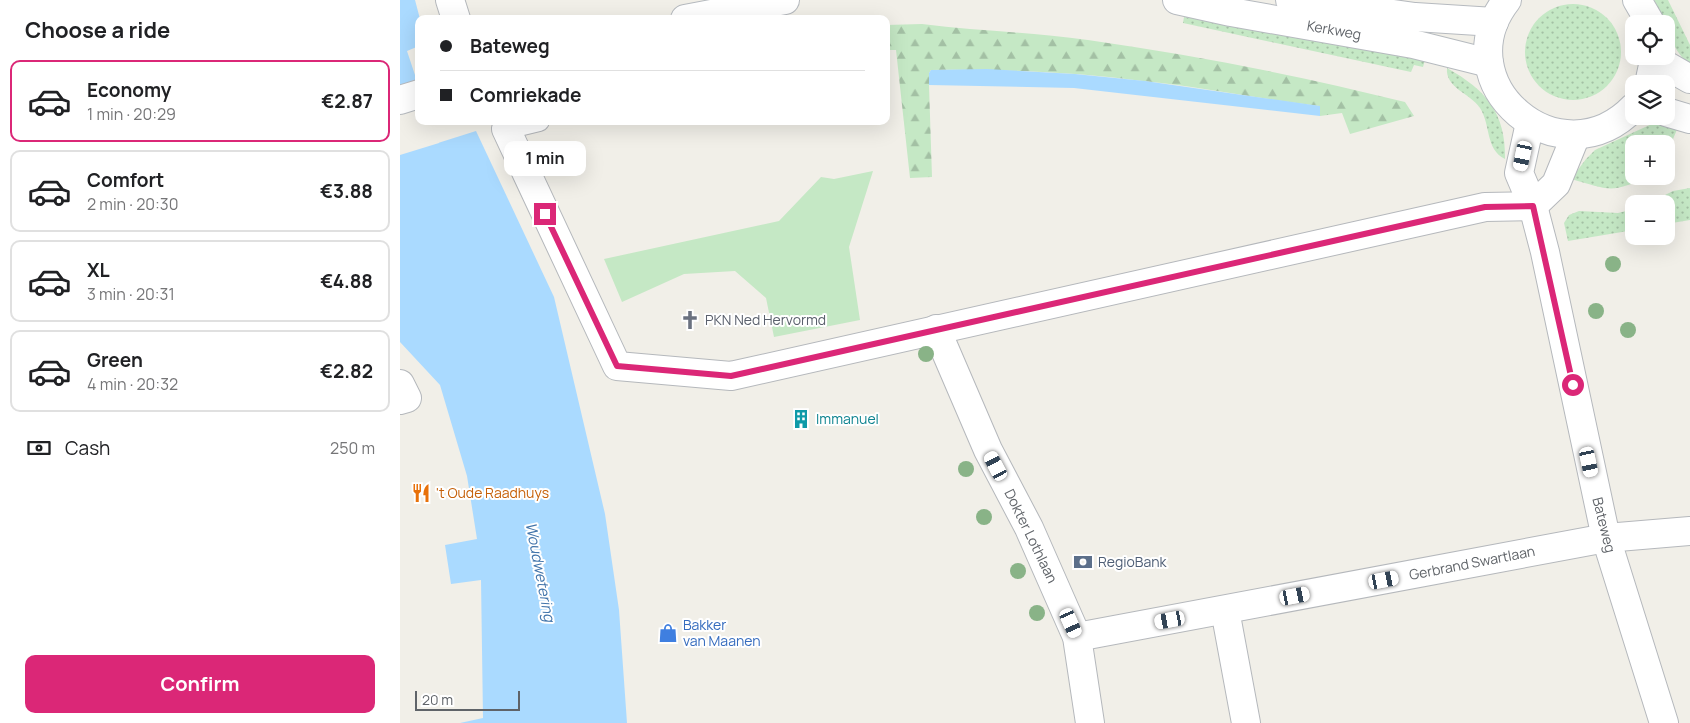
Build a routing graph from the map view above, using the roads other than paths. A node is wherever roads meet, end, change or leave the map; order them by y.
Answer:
1 (450, 0) edge
2 (784, 0) edge
3 (1177, 0) edge
4 (1290, 0) edge
5 (1637, 0) edge
6 (1500, 11) edge
7 (455, 15) edge
8 (706, 15) edge
9 (1646, 15) edge
10 (1489, 63) junction
11 (1653, 66) edge
12 (1690, 79) edge
13 (415, 95) edge
14 (400, 100) edge
15 (1625, 114) edge
16 (1675, 115) edge
17 (1690, 119) edge
18 (1530, 123) junction
19 (522, 125) edge
20 (506, 129) joint
21 (1576, 135) junction
22 (1533, 206) junction
23 (936, 329) junction
24 (1690, 531) edge
25 (1606, 538) junction
26 (1225, 610) junction
27 (1077, 637) junction
28 (1090, 723) edge
29 (1246, 723) edge
30 (1664, 723) edge

1 - 7 street
2 - 8 street
3 - 10 street, Kerkweg
4 - 6 street, Kerkweg
5 - 9 street
6 - 10 street
10 - 18 street
11 - 12 street
13 - 14 street
15 - 21 street
16 - 17 street
18 - 21 street
18 - 22 street, Bateweg
19 - 20 lane
20 - 23 street
21 - 22 street
22 - 23 street
22 - 25 street, Bateweg
23 - 27 street, Dokter Lothlaan
24 - 25 street, Gerbrand Swartlaan
25 - 26 street, Gerbrand Swartlaan
25 - 30 street, Bateweg
26 - 27 street, Gerbrand Swartlaan
26 - 29 street
27 - 28 street, Dokter Lothlaan

